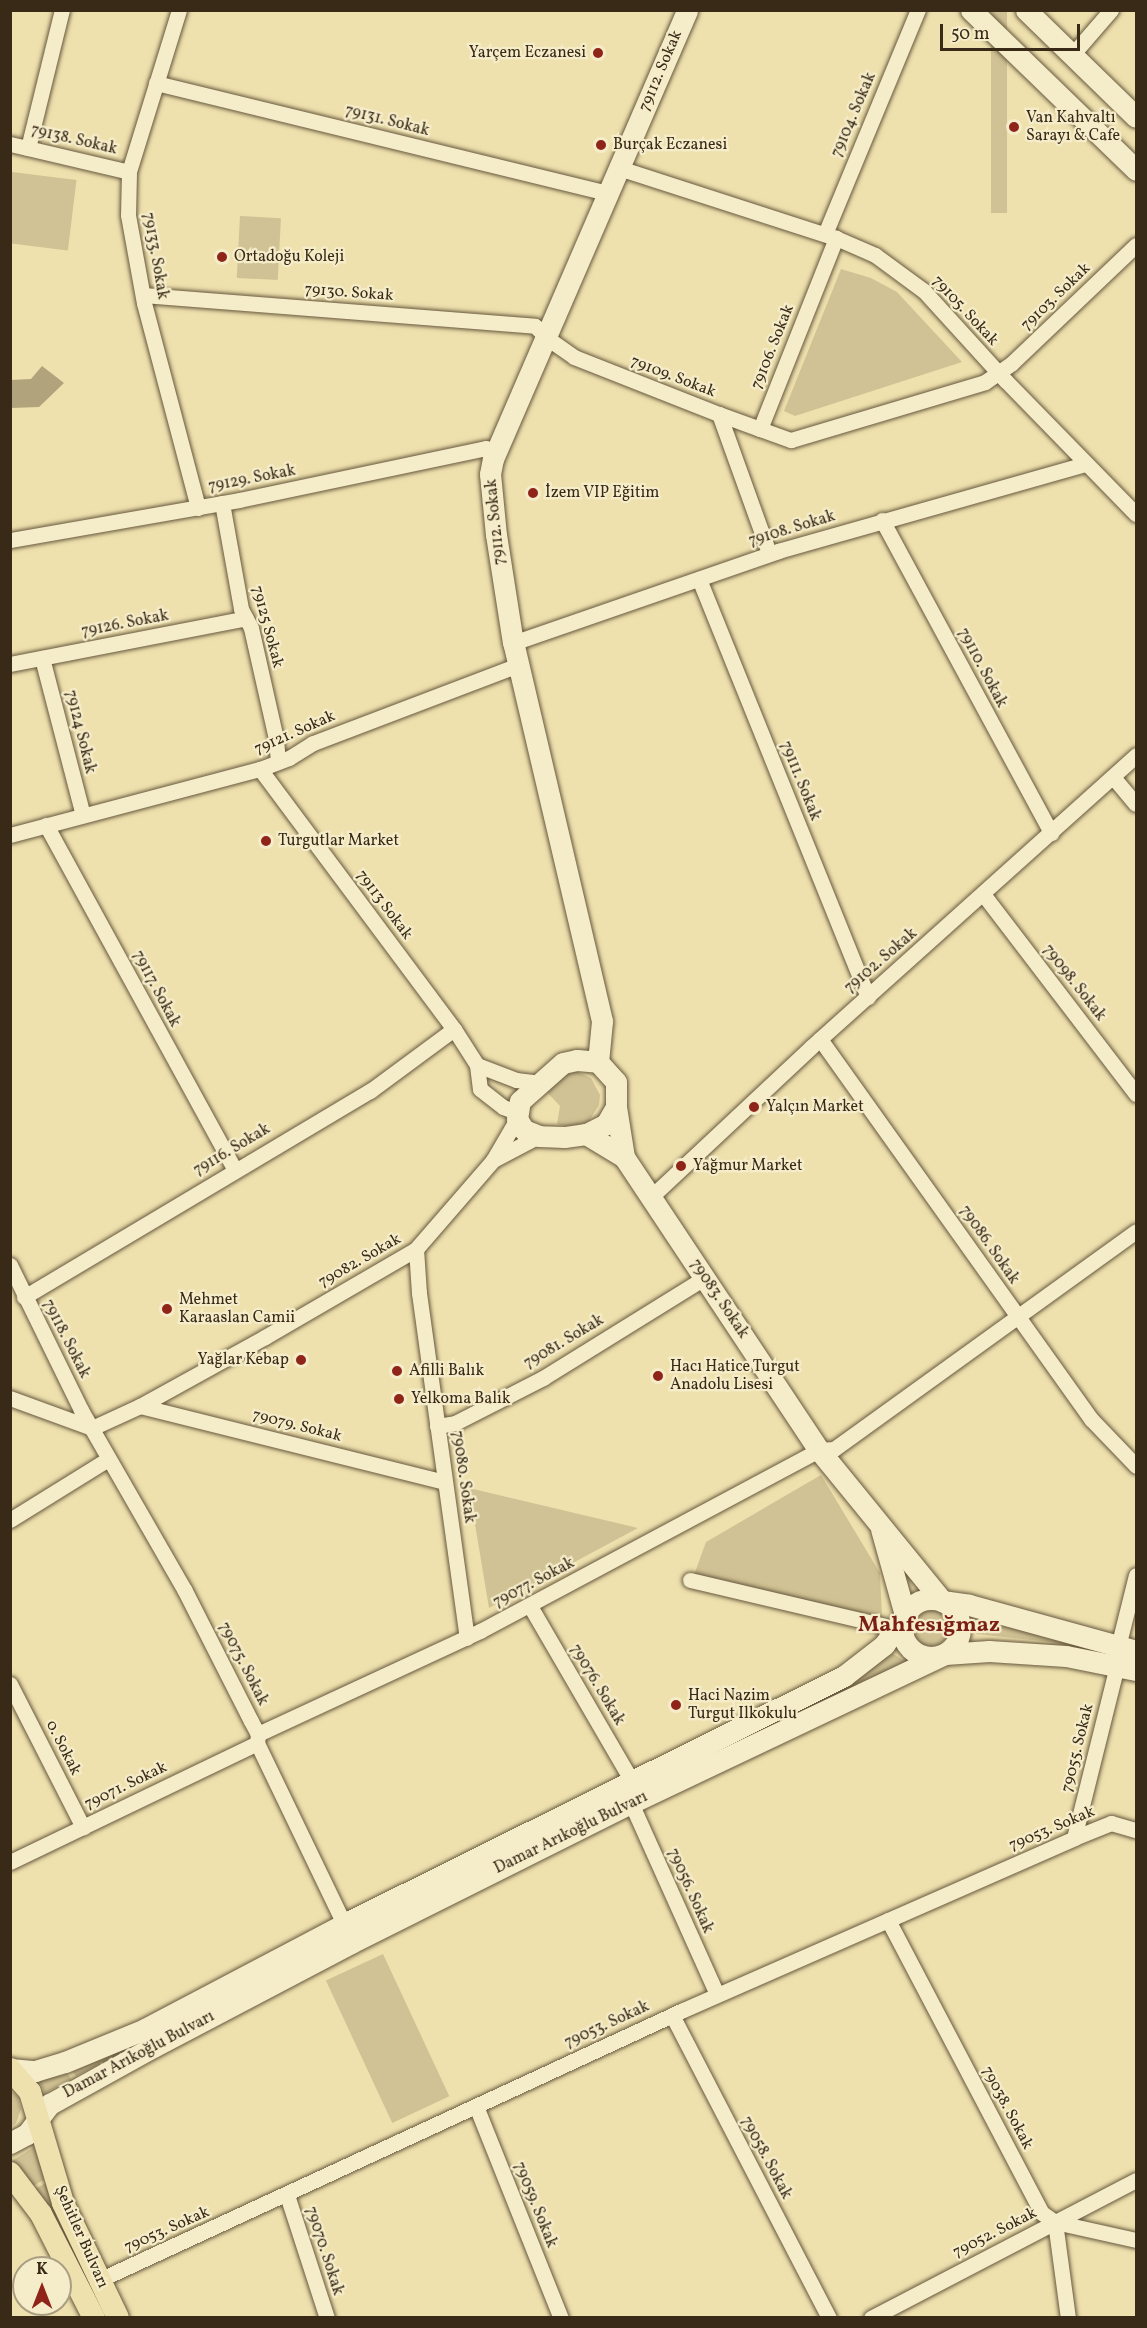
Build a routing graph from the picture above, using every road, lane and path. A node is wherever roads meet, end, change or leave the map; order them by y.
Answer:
1 (62, 10) edge
2 (179, 10) edge
3 (918, 10) edge
4 (971, 10) edge
5 (1026, 10) edge
6 (1111, 10) edge
7 (684, 11) edge
8 (1072, 55) junction
9 (156, 83) junction
10 (1137, 117) edge
11 (10, 144) edge
12 (28, 148) junction
13 (620, 168) junction
14 (1137, 170) edge
15 (129, 172) junction
16 (610, 194) junction
17 (830, 236) junction
18 (1137, 245) edge
19 (143, 295) junction
20 (547, 338) junction
21 (999, 373) junction
22 (719, 414) junction
23 (760, 429) junction
24 (493, 459) junction
25 (1086, 464) junction
26 (222, 504) junction
27 (198, 508) junction
28 (1137, 514) edge
29 (882, 520) junction
30 (10, 540) edge
31 (769, 554) junction
32 (699, 579) junction
33 (246, 618) junction
34 (513, 643) junction
35 (42, 658) junction
36 (10, 664) edge
37 (518, 665) junction
38 (1137, 755) edge
39 (278, 760) junction
40 (260, 769) junction
41 (1113, 777) junction
42 (1137, 804) edge
43 (83, 815) junction
44 (46, 825) junction
45 (1051, 833) junction
46 (10, 835) edge
47 (983, 894) junction
48 (868, 997) junction
49 (454, 1029) junction
50 (820, 1039) junction
51 (598, 1062) junction
52 (477, 1065) junction
53 (539, 1083) junction
54 (1137, 1094) edge
55 (616, 1107) junction
56 (516, 1116) junction
57 (586, 1134) junction
58 (539, 1136) junction
59 (624, 1157) junction
60 (493, 1160) junction
61 (234, 1169) junction
62 (652, 1196) junction
63 (1137, 1231) edge
64 (416, 1249) junction
65 (10, 1265) edge
66 (704, 1278) junction
67 (24, 1297) junction
68 (1018, 1316) junction
69 (10, 1398) edge
70 (140, 1406) junction
71 (437, 1426) junction
72 (92, 1428) junction
73 (819, 1450) junction
74 (108, 1459) junction
75 (1137, 1466) edge
76 (445, 1482) junction
77 (10, 1521) edge
78 (880, 1527) junction
79 (1137, 1575) edge
80 (690, 1580) dead end
81 (942, 1601) junction
82 (530, 1606) junction
83 (905, 1615) junction
84 (882, 1625) dead end
85 (467, 1638) junction
86 (945, 1654) junction
87 (1127, 1658) edge
88 (10, 1684) edge
89 (257, 1738) junction
90 (632, 1781) junction
91 (631, 1803) junction
92 (83, 1827) junction
93 (1137, 1830) edge
94 (1074, 1838) junction
95 (10, 1862) edge
96 (888, 1920) junction
97 (344, 1924) junction
98 (717, 1994) junction
99 (672, 2015) junction
100 (11, 2069) edge
101 (476, 2106) junction
102 (38, 2120) junction
103 (10, 2143) edge
104 (10, 2173) edge
105 (1137, 2180) edge
106 (287, 2195) junction
107 (1056, 2222) junction
108 (1137, 2240) edge
109 (99, 2280) junction
110 (93, 2318) edge
111 (118, 2318) edge
112 (327, 2318) edge
113 (561, 2318) edge
114 (829, 2318) edge
115 (871, 2318) edge
116 (1068, 2318) edge

1 - 12 street
2 - 9 street, 79133. Sokak
3 - 17 street, 79104. Sokak
4 - 14 main road
5 - 8 main road
6 - 8 street
7 - 13 main road, 79112. Sokak
8 - 10 main road
9 - 15 street, 79133. Sokak
9 - 16 street, 79131. Sokak
11 - 12 street, 79138. Sokak
12 - 15 street, 79138. Sokak
13 - 16 main road, 79112. Sokak
13 - 17 street, 79105. Sokak
15 - 19 street, 79133. Sokak
16 - 20 main road, 79112. Sokak
17 - 21 street, 79105. Sokak
17 - 23 street, 79106. Sokak
18 - 21 street, 79103. Sokak
19 - 20 street, 79130. Sokak
19 - 27 street, 79133. Sokak
20 - 22 street, 79109. Sokak
20 - 24 main road, 79112. Sokak
21 - 23 street, 79103. Sokak
21 - 25 street, 79105. Sokak
22 - 23 street
22 - 31 street, 79109. Sokak
24 - 26 street, 79129. Sokak
24 - 34 main road, 79112. Sokak
25 - 28 street, 79105. Sokak
25 - 29 street, 79108. Sokak
26 - 27 street, 79129. Sokak
26 - 33 street, 79125 Sokak
27 - 30 street, 79129. Sokak
29 - 31 street, 79108. Sokak
29 - 45 street, 79110. Sokak
31 - 32 street, 79108. Sokak
32 - 34 street, 79108. Sokak
32 - 48 street, 79111. Sokak
33 - 35 street, 79126. Sokak
33 - 39 street, 79125 Sokak
34 - 37 main road, 79112. Sokak
35 - 36 street, 79126. Sokak
35 - 43 street, 79124 Sokak
37 - 39 street, 79121. Sokak
37 - 51 main road, 79112. Sokak
38 - 41 street, 79102. Sokak
39 - 40 street, 79121. Sokak
40 - 43 street, 79121. Sokak
40 - 49 street, 79113 Sokak
41 - 42 street
41 - 45 street, 79102. Sokak
43 - 44 street, 79121. Sokak
44 - 46 street, 79121. Sokak
44 - 61 street, 79117. Sokak
45 - 47 street, 79102. Sokak
47 - 48 street, 79102. Sokak
47 - 54 street, 79098. Sokak
48 - 50 street, 79102. Sokak
49 - 52 street, 79113 Sokak
49 - 61 street, 79116. Sokak
50 - 62 street, 79102. Sokak
50 - 68 street, 79086. Sokak
51 - 53 main road
51 - 55 main road
52 - 53 street
52 - 56 street, 79113 Sokak
53 - 56 main road
55 - 57 main road
55 - 59 main road
56 - 58 main road
56 - 60 street
57 - 58 main road
57 - 59 main road
58 - 60 street
59 - 62 main road, 79083. Sokak
60 - 64 street, 79082. Sokak
61 - 67 street, 79116. Sokak
62 - 66 main road, 79083. Sokak
63 - 68 street, 79077. Sokak
64 - 70 street, 79082. Sokak
64 - 71 street, 79080. Sokak
65 - 67 street, 79118. Sokak
66 - 71 street, 79081. Sokak
66 - 73 main road, 79083. Sokak
67 - 72 street, 79118. Sokak
68 - 73 street, 79077. Sokak
68 - 75 street, 79086. Sokak
69 - 72 street
70 - 72 street, 79082. Sokak
70 - 76 street, 79079. Sokak
71 - 76 street, 79080. Sokak
72 - 74 street, 79075. Sokak
73 - 78 main road, 79083. Sokak
73 - 82 street, 79077. Sokak
74 - 77 street
74 - 89 street, 79075. Sokak
76 - 85 street, 79080. Sokak
78 - 81 main road, 79083. Sokak
78 - 83 main road
79 - 87 street, 79055. Sokak
80 - 84 street
81 - 83 main road
81 - 86 main road
81 - 87 main road
82 - 85 street, 79077. Sokak
82 - 90 street, 79076. Sokak
83 - 86 main road
83 - 90 main road, Damar Arıkoğlu Bulvarı
85 - 89 street, 79077. Sokak
86 - 87 main road, Damar Arıkoğlu Bulvarı
86 - 91 main road, Damar Arıkoğlu Bulvarı
87 - 94 street, 79055. Sokak
88 - 92 street, 0. Sokak
89 - 92 street, 79071. Sokak
89 - 97 street, 79075. Sokak
90 - 97 main road, Damar Arıkoğlu Bulvarı
91 - 98 street, 79056. Sokak
91 - 102 main road, Damar Arıkoğlu Bulvarı
92 - 95 street, 79071. Sokak
93 - 94 street, 79053. Sokak
94 - 96 street, 79053. Sokak
96 - 98 street, 79053. Sokak
96 - 107 street, 79038. Sokak
97 - 100 main road, Damar Arıkoğlu Bulvarı
98 - 99 street, 79053. Sokak
99 - 101 street, 79053. Sokak
99 - 114 street, 79058. Sokak
100 - 102 main road, Şehitler Bulvarı
101 - 106 street, 79053. Sokak
101 - 113 street, 79059. Sokak
102 - 103 main road, Damar Arıkoğlu Bulvarı
102 - 109 main road, Şehitler Bulvarı
104 - 110 main road, Şehitler Bulvarı
105 - 107 street, 79052. Sokak
106 - 109 street, 79053. Sokak
106 - 112 street, 79070. Sokak
107 - 108 street
107 - 115 street, 79052. Sokak
107 - 116 street
109 - 111 main road, Şehitler Bulvarı

